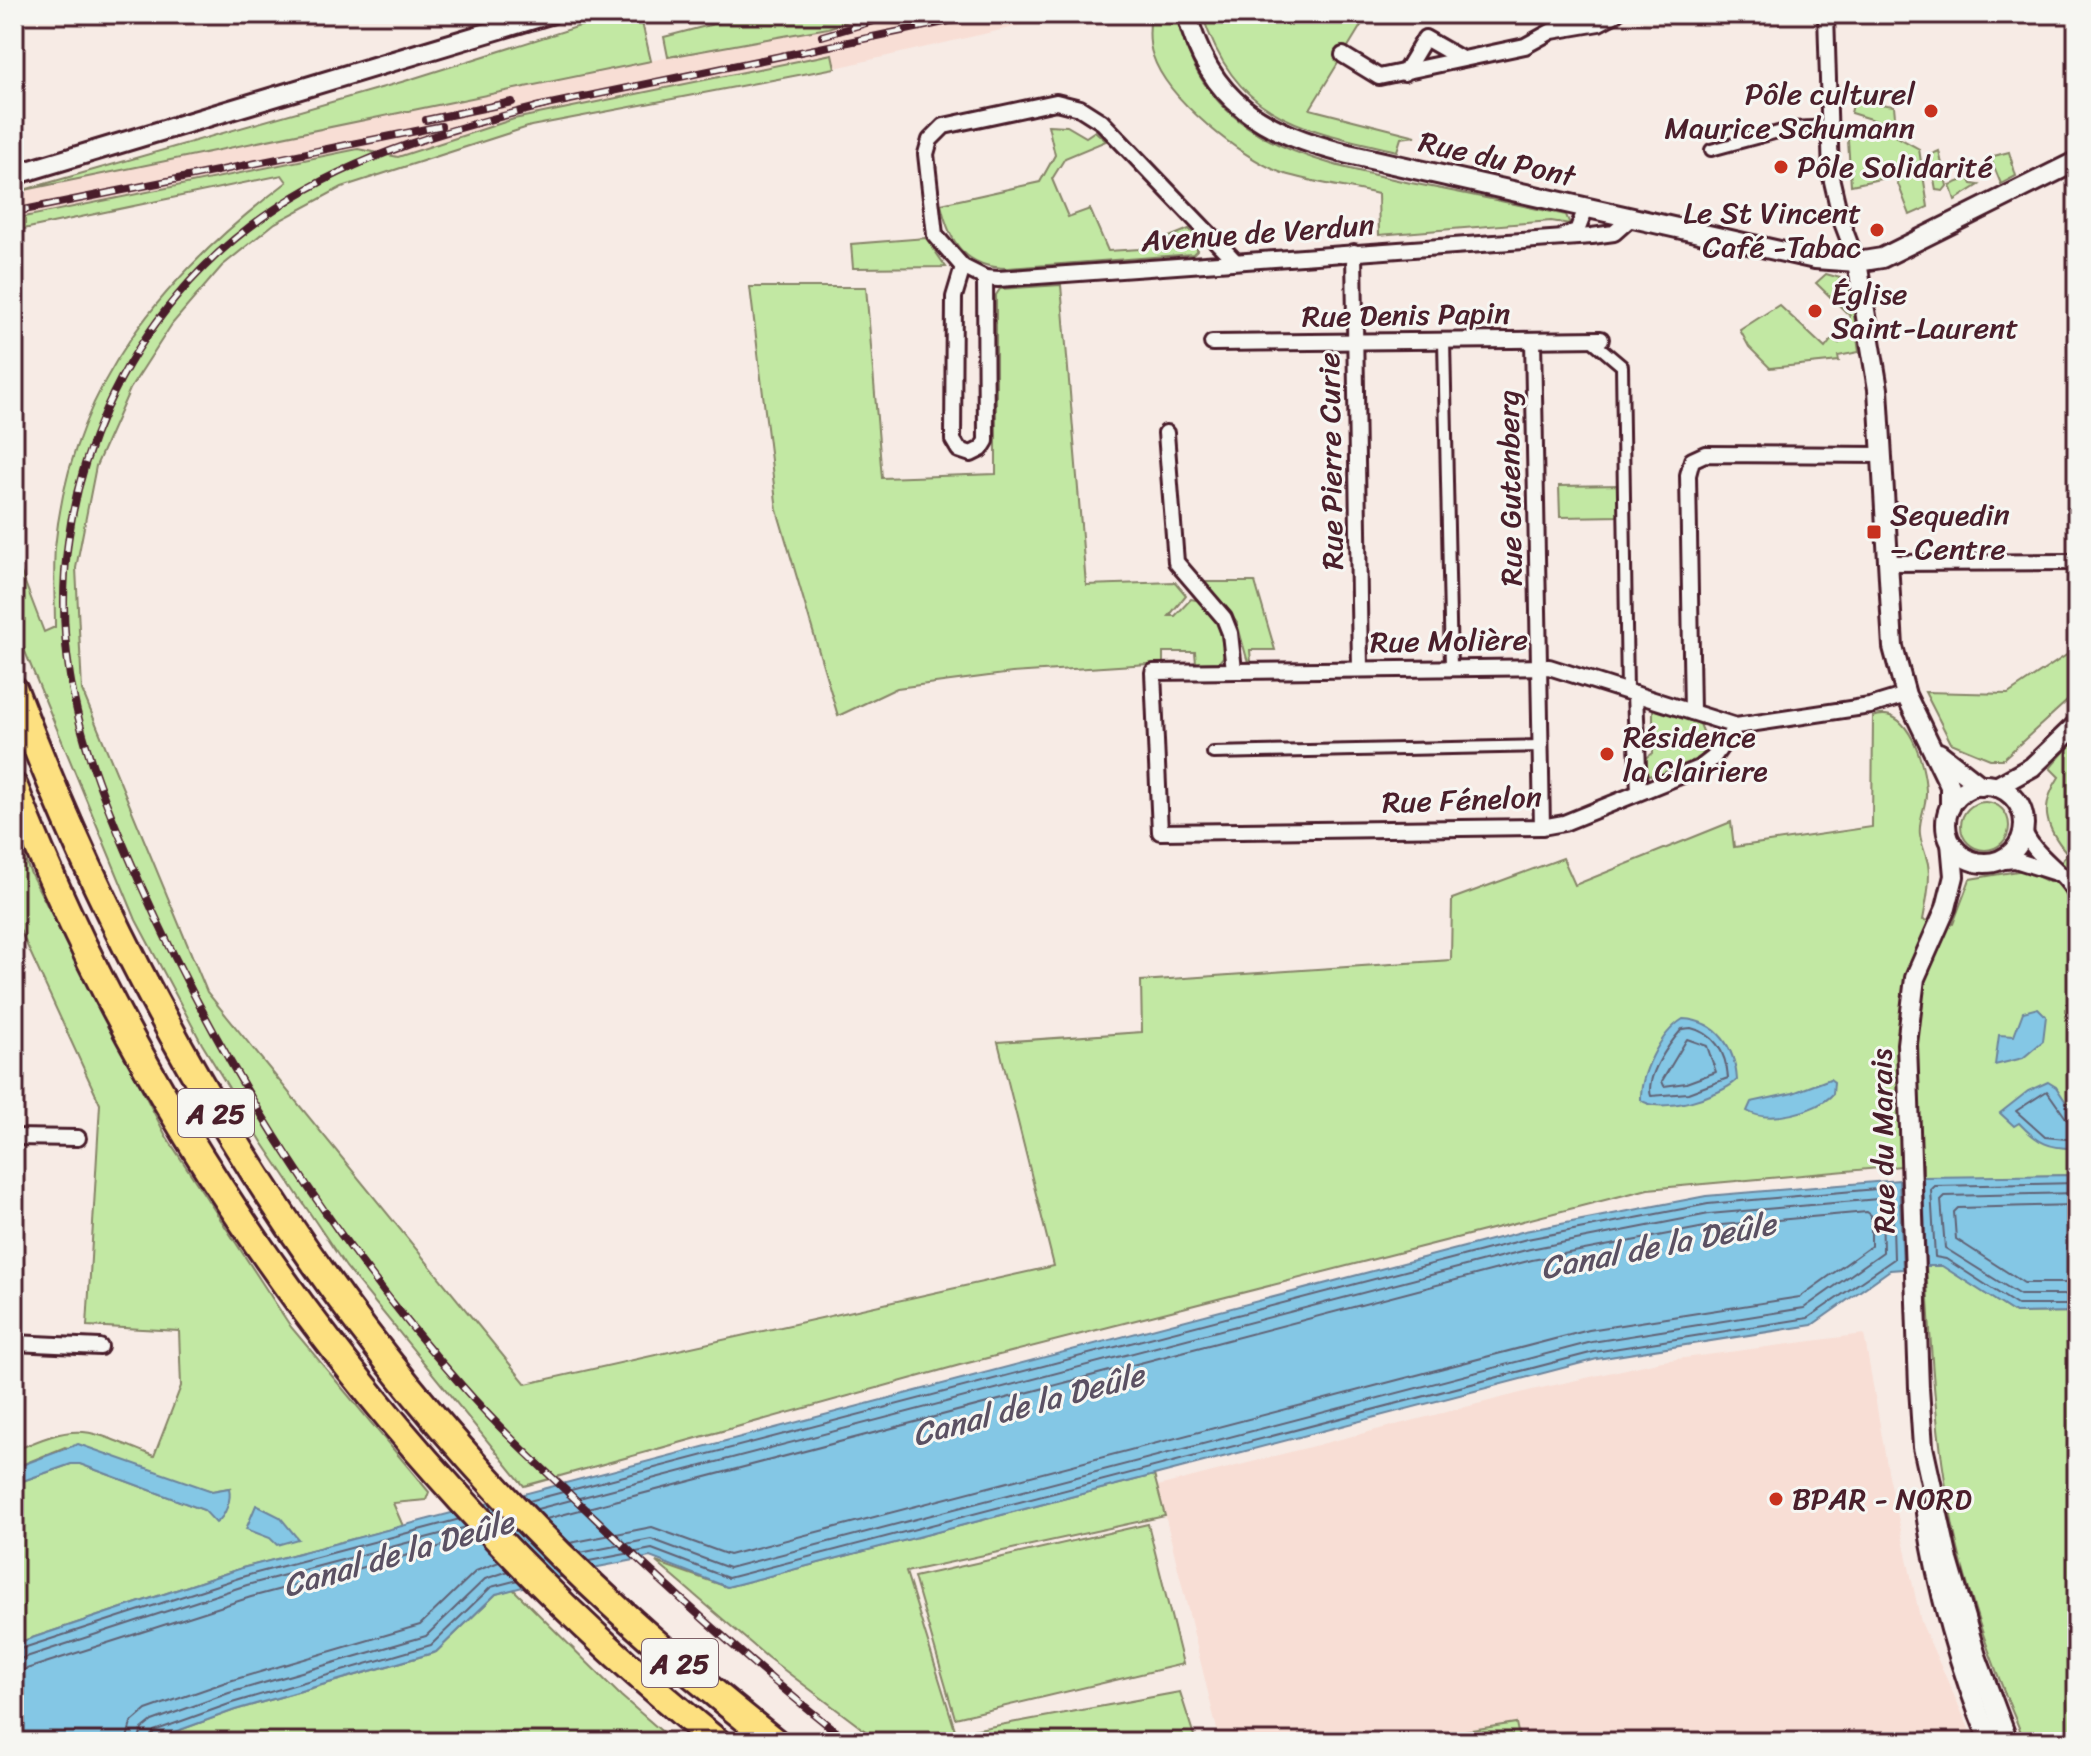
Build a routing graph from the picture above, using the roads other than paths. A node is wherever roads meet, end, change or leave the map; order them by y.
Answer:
1 (550, 14) edge
2 (1187, 14) edge
3 (1616, 14) edge
4 (1826, 14) edge
5 (1343, 55) dead end
6 (1460, 58) junction
7 (1404, 73) junction
8 (1830, 126) junction
9 (1711, 150) dead end
10 (2077, 160) edge
11 (14, 175) edge
12 (1586, 208) junction
13 (1631, 218) junction
14 (1560, 237) junction
15 (1354, 252) junction
16 (1235, 261) junction
17 (1857, 262) junction
18 (963, 267) junction
19 (985, 278) junction
20 (1596, 339) joint
21 (1533, 340) junction
22 (1444, 341) junction
23 (1355, 342) junction
24 (1212, 343) dead end
25 (1166, 433) dead end
26 (1882, 455) junction
27 (2077, 562) edge
28 (1887, 563) junction
29 (1539, 666) junction
30 (1451, 667) junction
31 (1360, 669) junction
32 (1234, 670) junction
33 (14, 690) edge
34 (1631, 692) junction
35 (1906, 695) junction
36 (1692, 712) junction
37 (2077, 724) edge
38 (1736, 726) junction
39 (1541, 746) junction
40 (1935, 749) junction
41 (1213, 753) dead end
42 (2048, 754) junction
43 (1988, 786) junction
44 (14, 787) edge
45 (1639, 792) junction
46 (1950, 808) junction
47 (2023, 824) junction
48 (1542, 827) junction
49 (1160, 832) joint
50 (1951, 843) junction
51 (1989, 862) junction
52 (2060, 875) junction
53 (2077, 896) edge
54 (1950, 900) junction
55 (14, 1137) edge
56 (78, 1138) dead end
57 (14, 1343) edge
58 (100, 1347) dead end
59 (1923, 1447) junction
60 (717, 1742) edge
61 (775, 1742) edge
62 (1990, 1742) edge
63 (2008, 1742) edge

1 - 11 street
2 - 12 street, Rue du Pont
3 - 6 street
4 - 8 street
5 - 7 street
6 - 7 street
6 - 7 street
8 - 9 street
8 - 17 street
10 - 17 street, Rue du Pont
12 - 13 street, Rue du Pont
12 - 14 street
13 - 14 street, Avenue de Verdun
13 - 17 street, Rue du Pont
14 - 15 street, Avenue de Verdun
15 - 16 street, Avenue de Verdun
15 - 23 street, Rue Pierre Curie
16 - 18 street
16 - 19 street, Avenue de Verdun
17 - 26 street
18 - 19 street
18 - 19 street
20 - 21 street, Rue Denis Papin
20 - 34 street
21 - 22 street, Rue Denis Papin
21 - 29 street, Rue Gutenberg
22 - 23 street, Rue Denis Papin
22 - 30 street
23 - 24 street, Rue Denis Papin
23 - 31 street, Rue Pierre Curie
25 - 32 street
26 - 28 street
26 - 36 street
27 - 28 street
28 - 35 street
29 - 30 street, Rue Molière
29 - 34 street, Rue Molière
29 - 39 street, Rue Gutenberg
30 - 31 street, Rue Molière
31 - 32 street, Rue Molière
32 - 49 street, Rue Molière
33 - 61 highway, A 25
34 - 36 street, Rue Molière
34 - 45 street
35 - 38 street
35 - 40 street
36 - 38 street, Rue Molière
37 - 42 street
38 - 45 street, Rue Fénelon
39 - 41 street
39 - 48 street, Rue Gutenberg
40 - 43 street
40 - 46 street
42 - 43 street
42 - 47 street
43 - 46 street
43 - 47 street
44 - 60 highway, A 25
45 - 48 street, Rue Fénelon
46 - 50 street
47 - 51 street
47 - 52 street
48 - 49 street, Rue Fénelon
50 - 51 street
50 - 54 street, Rue du Marais
51 - 52 street
51 - 54 street, Rue du Marais
52 - 53 street
54 - 59 street, Rue du Marais
55 - 56 street
57 - 58 street
59 - 62 street, Rue du Marais
59 - 63 street, Rue du Marais

